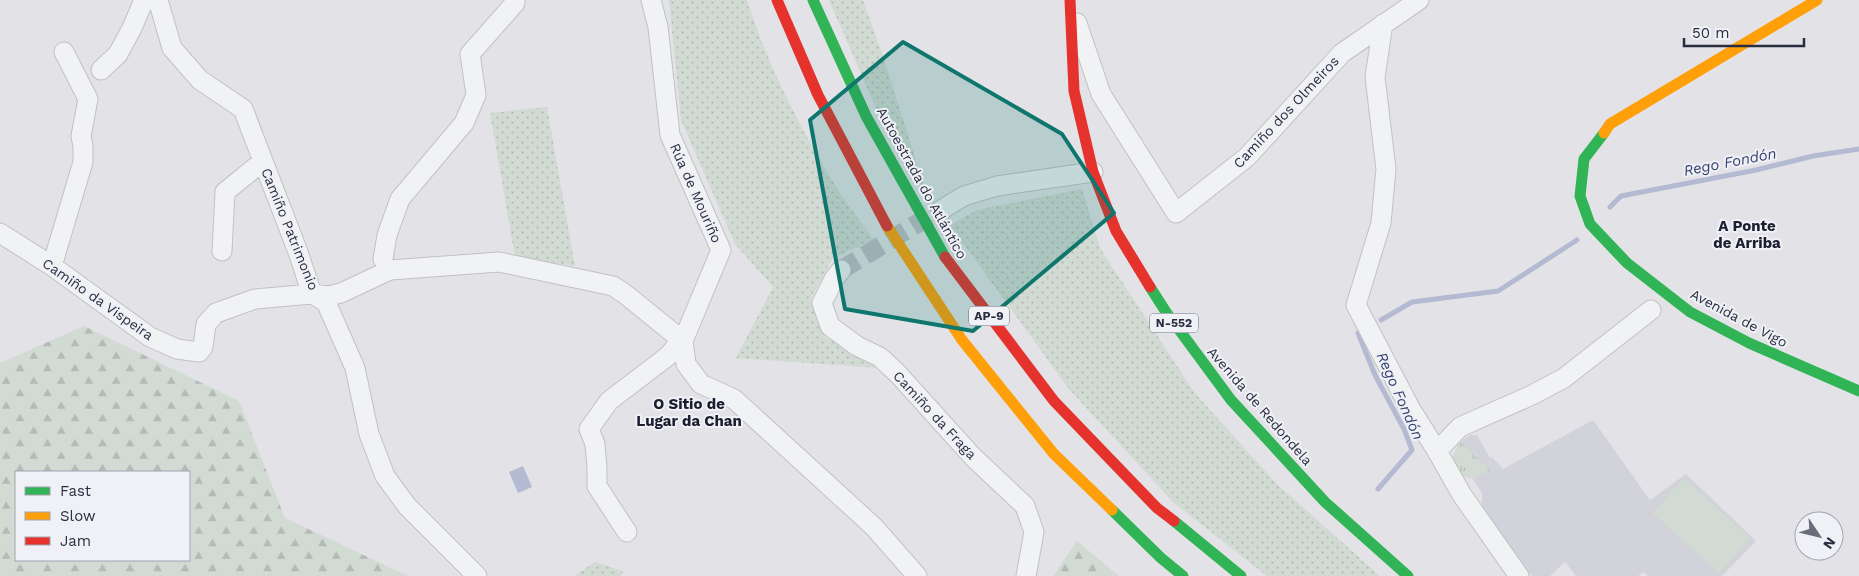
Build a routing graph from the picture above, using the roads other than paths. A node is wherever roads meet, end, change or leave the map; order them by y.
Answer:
1 (144, 0) edge
2 (158, 0) edge
3 (515, 0) edge
4 (652, 0) edge
5 (777, 0) edge
6 (813, 0) edge
7 (1419, 0) edge
8 (1818, 0) edge
9 (1070, 2) edge
10 (1383, 24) junction
11 (64, 52) dead end
12 (101, 70) dead end
13 (263, 161) junction
14 (1093, 172) junction
15 (940, 210) tunnel mouth
16 (0, 233) edge
17 (222, 251) dead end
18 (383, 259) dead end
19 (52, 266) junction
20 (842, 270) tunnel mouth
21 (312, 294) junction
22 (1650, 310) dead end
23 (683, 341) junction
24 (1859, 391) edge
25 (1437, 451) junction
26 (627, 532) dead end
27 (477, 576) edge
28 (917, 576) edge
29 (1026, 576) edge
30 (1184, 576) edge
31 (1241, 576) edge
32 (1408, 576) edge
33 (1519, 576) edge

1 - 12 street
2 - 13 street, Camiño Patrimonio
3 - 18 street
4 - 23 street, Rúa de Mouriño
5 - 30 main road, AP-9
6 - 31 main road, Autoestrada do Atlántico / AP-9
7 - 10 street, Camiño dos Olmeiros
8 - 24 main road, Avenida de Vigo
9 - 10 street, Camiño dos Olmeiros
9 - 14 main road, Avenida de Redondela / N-552
10 - 25 street
11 - 19 street
13 - 17 street, Camiño Patrimonio
13 - 21 street, Camiño Patrimonio
14 - 15 street
14 - 32 main road, Avenida de Redondela / N-552
16 - 19 street, Camiño da Vispeira
19 - 21 street, Camiño da Vispeira
20 - 29 street, Camiño da Fraga
21 - 23 street, Camiño da Vispeira
21 - 27 street, Camiño Patrimonio
22 - 25 street
23 - 26 street
23 - 28 street
25 - 33 street

